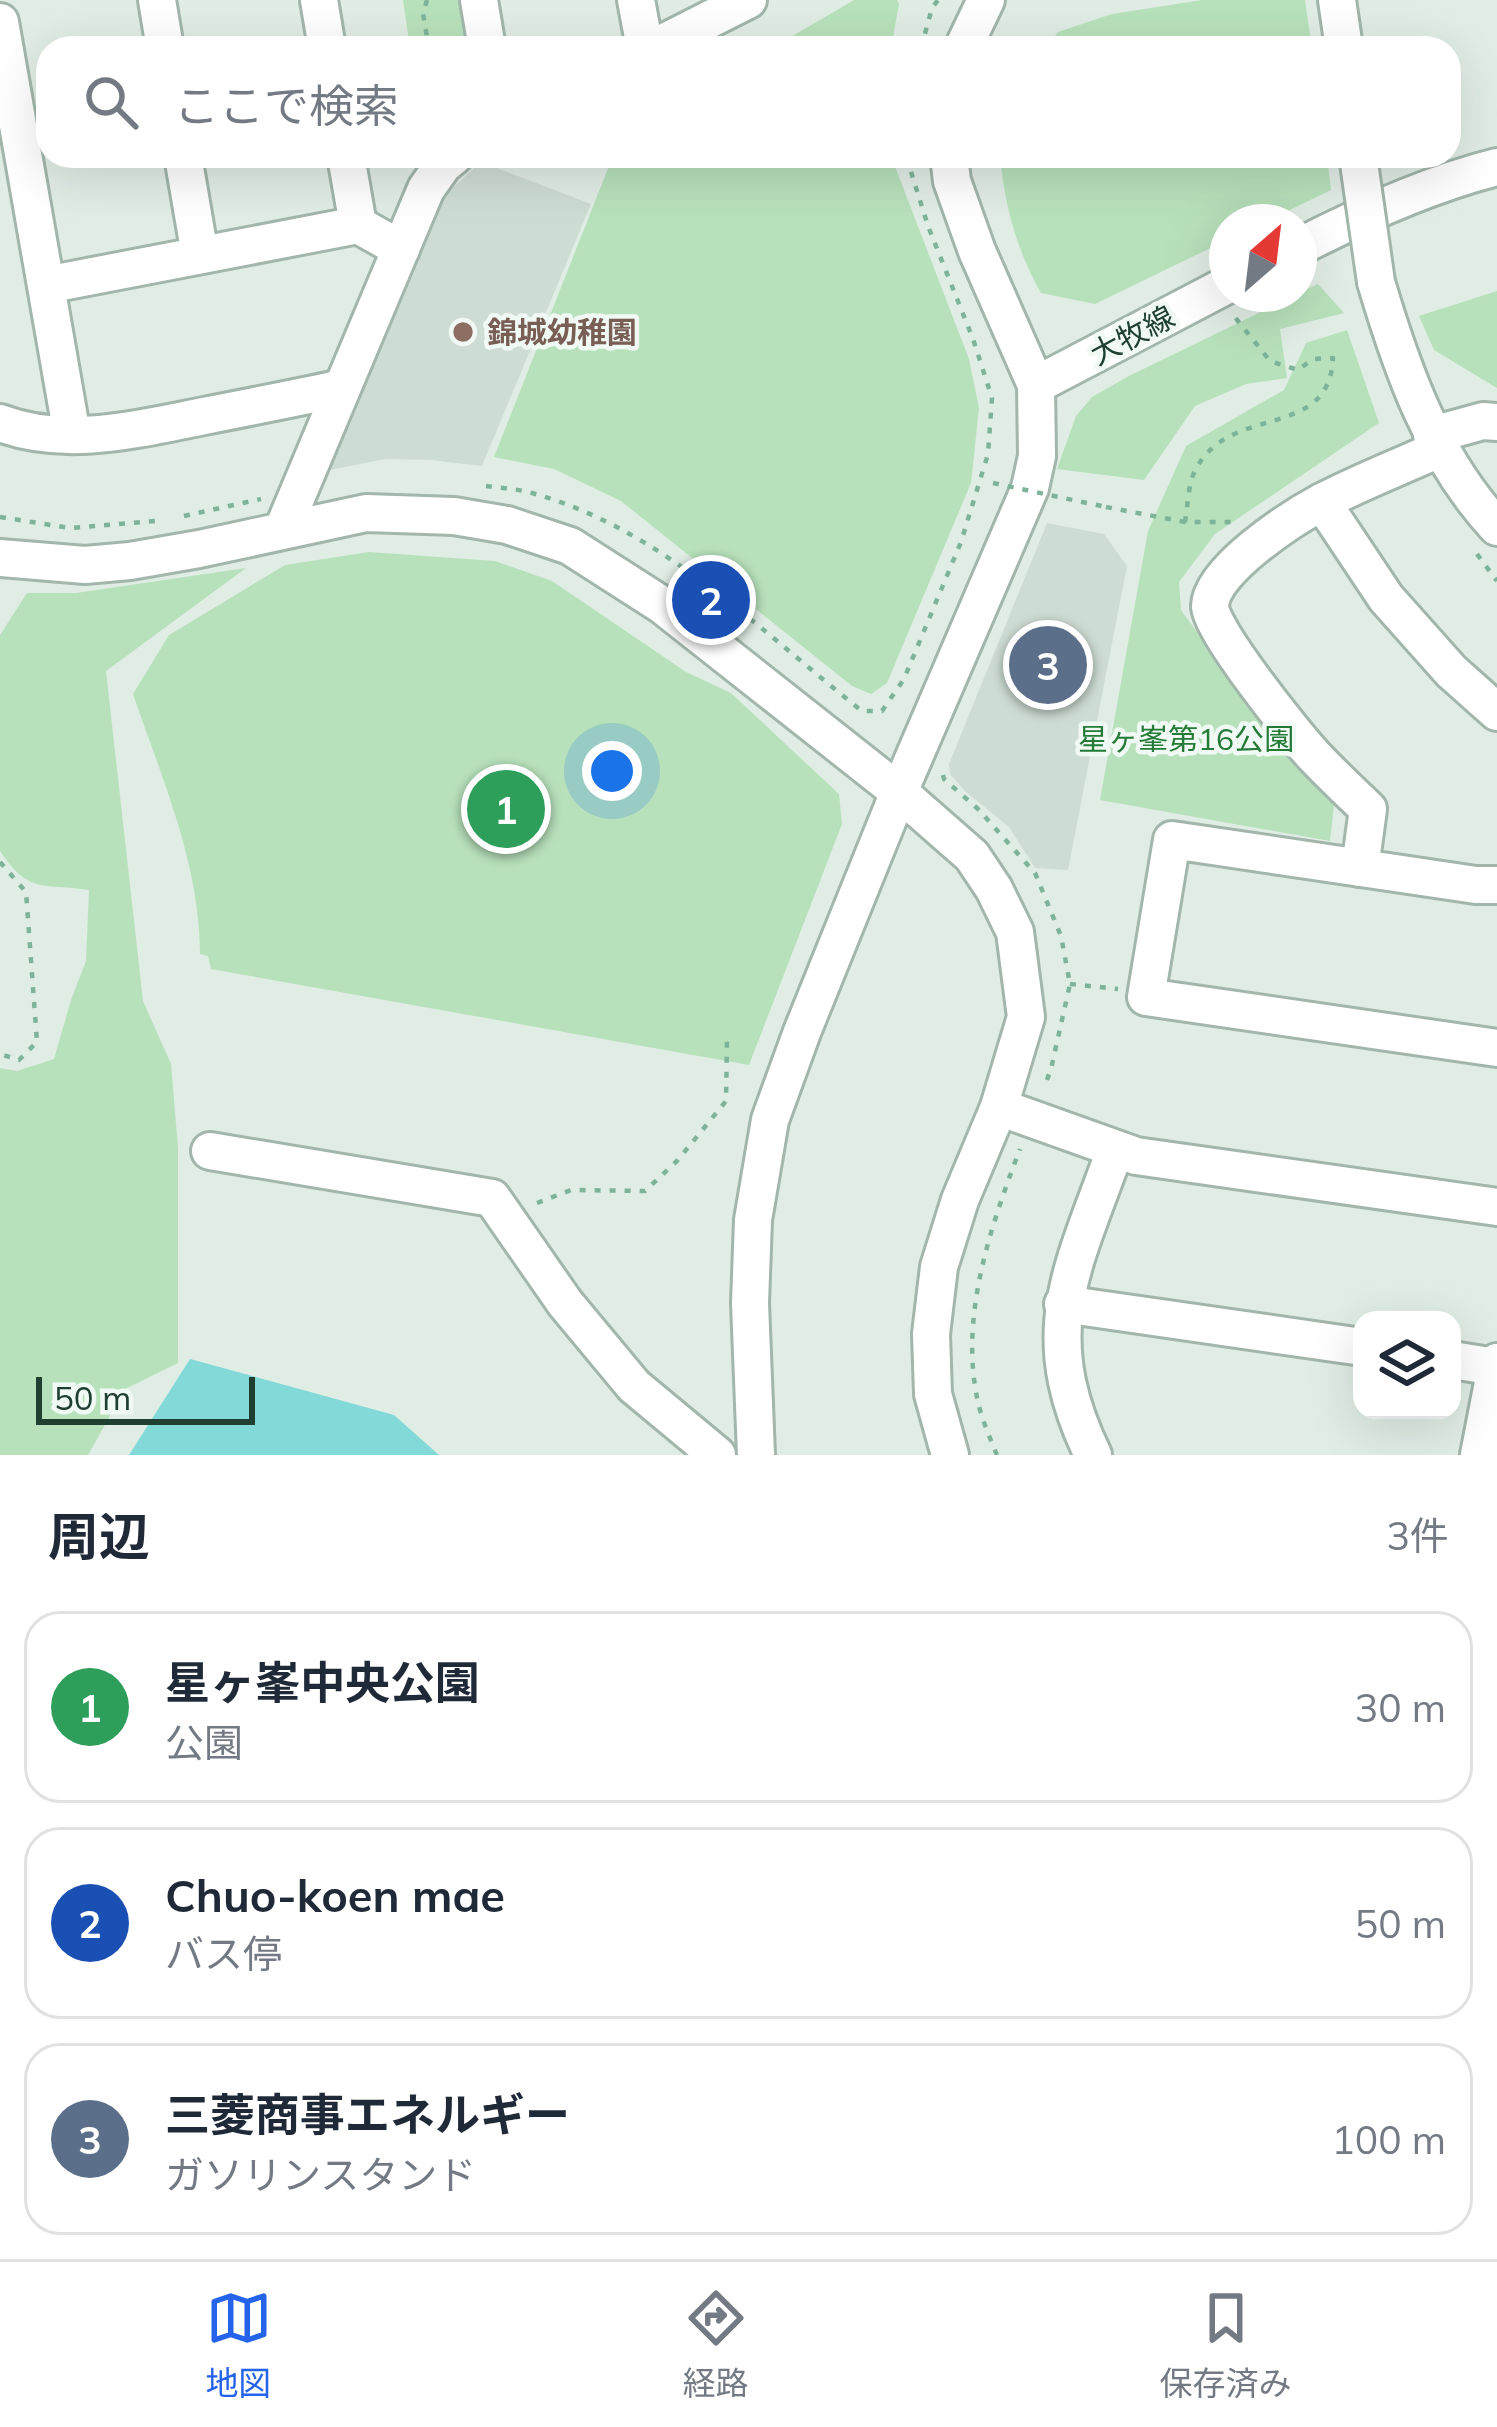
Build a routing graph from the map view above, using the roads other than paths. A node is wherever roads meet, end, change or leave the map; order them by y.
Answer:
1 (157, 0) edge
2 (319, 0) edge
3 (479, 0) edge
4 (636, 0) edge
5 (748, 0) edge
6 (986, 0) edge
7 (1337, 0) edge
8 (0, 22) edge
9 (163, 36) edge
10 (325, 36) edge
11 (486, 36) edge
12 (646, 36) edge
13 (674, 36) edge
14 (969, 36) edge
15 (1342, 36) edge
16 (1497, 167) edge
17 (186, 168) edge
18 (348, 168) edge
19 (441, 168) edge
20 (950, 168) edge
21 (1360, 168) edge
22 (358, 225) junction
23 (1317, 239) edge
24 (401, 249) junction
25 (200, 256) junction
26 (46, 285) junction
27 (1211, 312) edge
28 (1036, 385) junction
29 (342, 388) junction
30 (1497, 422) edge
31 (0, 423) edge
32 (72, 435) junction
33 (1437, 442) junction
34 (1322, 502) junction
35 (280, 512) junction
36 (1497, 527) edge
37 (0, 558) edge
38 (1497, 712) edge
39 (899, 791) junction
40 (1360, 868) junction
41 (1497, 885) edge
42 (1497, 1048) edge
43 (999, 1107) junction
44 (1114, 1150) junction
45 (210, 1151) dead end
46 (1497, 1207) edge
47 (1063, 1304) junction
48 (1353, 1347) edge
49 (1461, 1361) edge
50 (1496, 1364) edge
51 (717, 1455) edge
52 (756, 1455) edge
53 (950, 1455) edge
54 (1093, 1455) edge
55 (1479, 1455) edge

1 - 9 street
2 - 10 street
3 - 11 street
4 - 12 street
5 - 13 street
6 - 14 street
7 - 15 street
8 - 26 street
16 - 23 street
17 - 25 street
18 - 22 street
19 - 24 street
20 - 28 street
21 - 33 street, bridge
22 - 24 street
22 - 25 street
24 - 29 street
25 - 26 street
26 - 32 street
27 - 28 street, 大牧線
28 - 39 street
29 - 32 street
29 - 35 street
30 - 33 street
31 - 32 street
33 - 34 street
33 - 36 street
34 - 38 street
34 - 40 street
35 - 37 street
35 - 39 street
39 - 43 street
39 - 52 street
40 - 41 street
40 - 42 street
43 - 44 street
43 - 53 street
44 - 46 street
44 - 47 street
45 - 51 street
47 - 48 street
47 - 54 street
49 - 50 street
50 - 55 street

